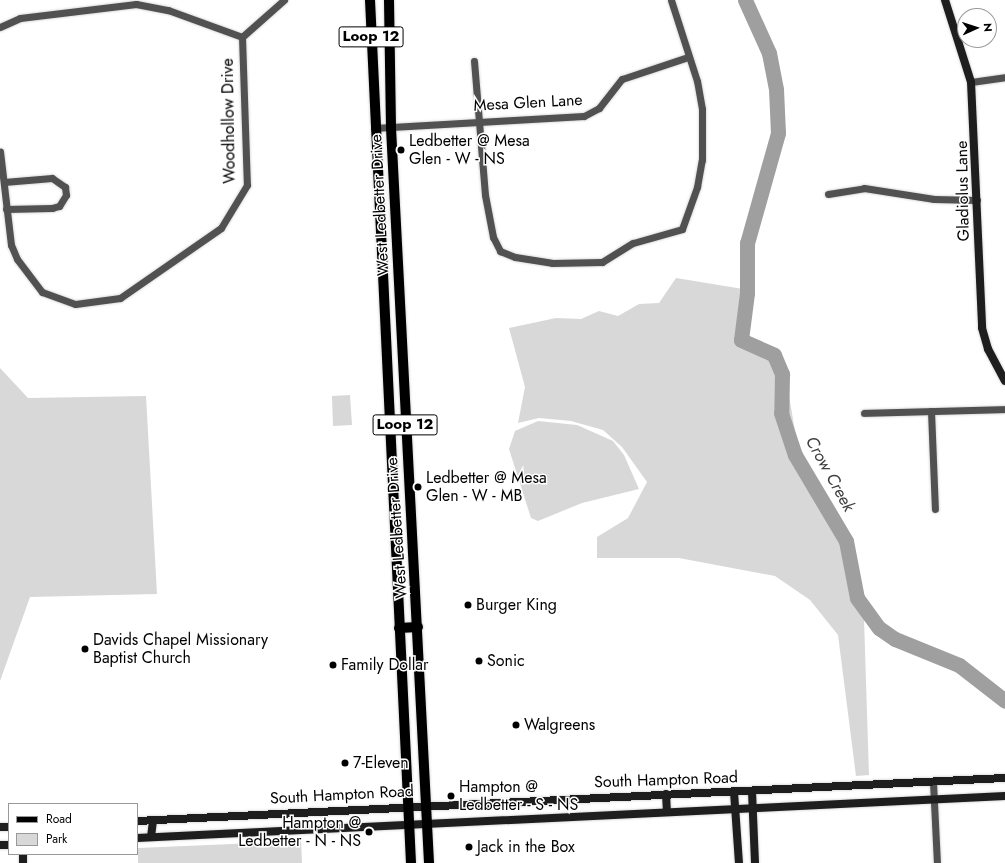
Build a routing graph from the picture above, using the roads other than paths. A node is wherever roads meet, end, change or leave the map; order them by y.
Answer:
1 (284, 0) edge
2 (370, 0) edge
3 (389, 0) edge
4 (671, 0) edge
5 (945, 0) edge
6 (0, 27) edge
7 (242, 37) junction
8 (688, 57) junction
9 (474, 61) dead end
10 (1005, 76) edge
11 (971, 82) junction
12 (476, 120) junction
13 (374, 128) junction
14 (391, 128) junction
15 (0, 152) edge
16 (4, 182) junction
17 (828, 194) dead end
18 (978, 200) junction
19 (6, 209) junction
20 (387, 360) junction
21 (1005, 381) edge
22 (404, 404) junction
23 (1005, 409) edge
24 (931, 411) junction
25 (864, 413) dead end
26 (392, 444) junction
27 (409, 502) junction
28 (936, 509) dead end
29 (418, 626) junction
30 (398, 628) junction
31 (1005, 778) edge
32 (933, 782) junction
33 (752, 791) junction
34 (734, 792) junction
35 (666, 794) junction
36 (1005, 796) edge
37 (934, 799) junction
38 (426, 805) junction
39 (409, 806) junction
40 (735, 808) junction
41 (753, 808) junction
42 (667, 811) junction
43 (153, 820) junction
44 (138, 821) edge
45 (427, 822) junction
46 (409, 823) junction
47 (138, 838) edge
48 (151, 838) junction
49 (410, 863) edge
50 (429, 863) edge
51 (739, 863) edge
52 (756, 863) edge
53 (937, 863) edge

1 - 7 street, Woodhollow Drive
2 - 13 main road, West Ledbetter Drive / Loop 12
3 - 14 main road, West Ledbetter Drive / Loop 12
4 - 8 street
5 - 11 main road, Gladiolus Lane
6 - 7 street, Woodhollow Drive
7 - 19 street, Woodhollow Drive
8 - 12 street, Mesa Glen Lane
8 - 12 street
9 - 12 street
10 - 11 street
11 - 18 main road, Gladiolus Lane
12 - 14 street, Mesa Glen Lane
13 - 14 street, Mesa Glen Lane
13 - 20 main road, West Ledbetter Drive / Loop 12
14 - 22 main road, West Ledbetter Drive / Loop 12
15 - 16 street, Woodhollow Drive
16 - 19 street, Woodhollow Drive
16 - 19 street
17 - 18 street
18 - 21 main road, Gladiolus Lane
20 - 22 main road
20 - 26 main road, West Ledbetter Drive / Loop 12
22 - 27 main road, West Ledbetter Drive / Loop 12
23 - 24 street
24 - 25 street
24 - 28 street
26 - 27 main road
26 - 30 main road, West Ledbetter Drive / Loop 12
27 - 29 main road, West Ledbetter Drive / Loop 12
29 - 30 main road
29 - 38 main road, West Ledbetter Drive / Loop 12
30 - 39 main road, West Ledbetter Drive / Loop 12
31 - 32 main road, South Hampton Road
32 - 33 main road, South Hampton Road
32 - 37 street
33 - 34 main road, South Hampton Road
33 - 41 main road
34 - 35 main road, South Hampton Road
34 - 40 main road
35 - 38 main road, South Hampton Road
35 - 42 main road
36 - 37 main road, South Hampton Road
37 - 41 main road, South Hampton Road
37 - 53 street
38 - 39 main road, South Hampton Road
38 - 45 main road, West Ledbetter Drive / Loop 12
39 - 43 main road, South Hampton Road
39 - 46 main road, West Ledbetter Drive / Loop 12
40 - 41 main road, South Hampton Road
40 - 42 main road, South Hampton Road
40 - 51 main road
41 - 52 main road
42 - 45 main road, South Hampton Road
43 - 44 main road, South Hampton Road
43 - 48 main road
45 - 46 main road, South Hampton Road
45 - 50 main road, West Ledbetter Drive / Loop 12
46 - 48 main road, South Hampton Road
46 - 49 main road, West Ledbetter Drive / Loop 12
47 - 48 main road, South Hampton Road

